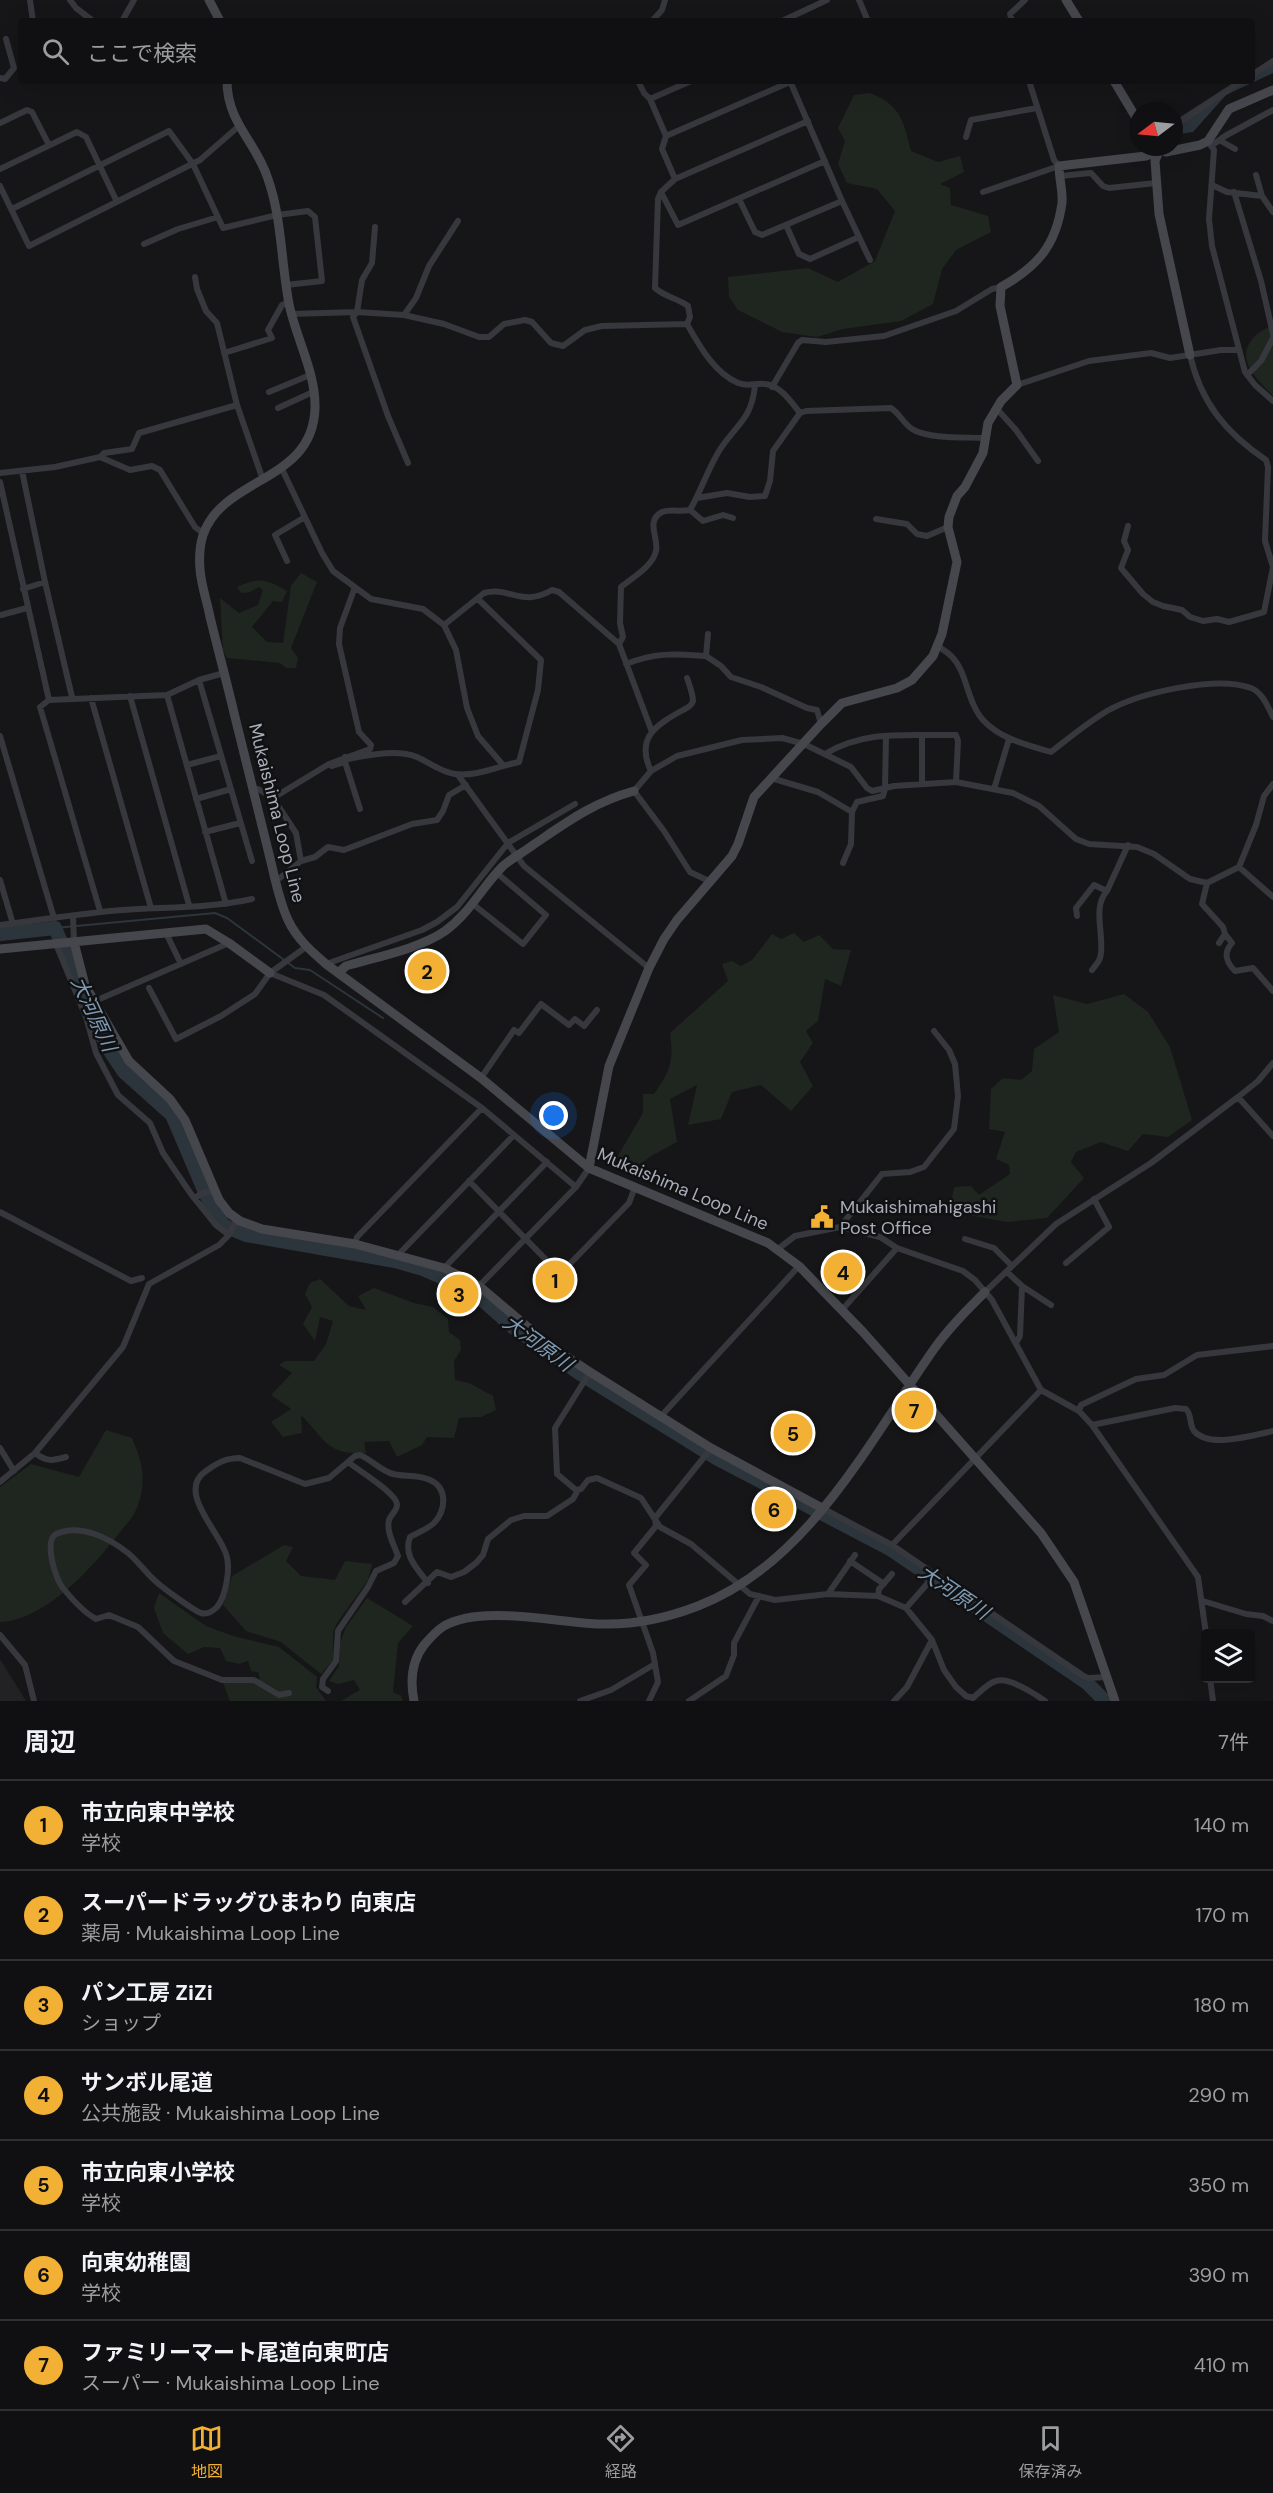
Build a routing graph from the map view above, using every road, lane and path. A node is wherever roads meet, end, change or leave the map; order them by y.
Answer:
1 (30, 0) edge
2 (70, 0) edge
3 (134, 0) edge
4 (208, 0) edge
5 (665, 0) edge
6 (827, 0) edge
7 (860, 0) edge
8 (1025, 0) edge
9 (1066, 0) edge
10 (33, 18) edge
11 (89, 18) edge
12 (124, 18) edge
13 (218, 18) edge
14 (655, 18) edge
15 (788, 18) edge
16 (867, 18) edge
17 (1011, 18) edge
18 (1077, 18) edge
19 (6, 39) dead end
20 (1273, 61) edge
21 (1255, 73) edge
22 (0, 78) edge
23 (227, 84) edge
24 (640, 84) edge
25 (684, 84) edge
26 (783, 84) edge
27 (791, 84) edge
28 (1030, 84) edge
29 (1116, 84) edge
30 (1237, 84) edge
31 (1273, 90) edge
32 (650, 99) junction
33 (1129, 106) edge
34 (1037, 108) junction
35 (1273, 110) edge
36 (1183, 120) edge
37 (808, 121) junction
38 (0, 123) edge
39 (239, 126) junction
40 (666, 136) junction
41 (966, 137) dead end
42 (1221, 141) junction
43 (1210, 144) junction
44 (49, 145) junction
45 (1183, 147) edge
46 (1235, 150) dead end
47 (1146, 156) edge
48 (1155, 156) edge
49 (825, 161) junction
50 (193, 164) junction
51 (100, 166) junction
52 (1059, 166) junction
53 (0, 168) edge
54 (1256, 175) dead end
55 (1060, 176) junction
56 (675, 179) junction
57 (1156, 183) junction
58 (1212, 185) junction
59 (0, 186) edge
60 (661, 192) junction
61 (983, 192) dead end
62 (1234, 192) junction
63 (1262, 196) junction
64 (739, 199) junction
65 (842, 201) junction
66 (117, 202) junction
67 (12, 209) junction
68 (1273, 212) edge
69 (277, 215) junction
70 (218, 217) junction
71 (458, 221) dead end
72 (786, 225) junction
73 (375, 227) dead end
74 (859, 237) junction
75 (144, 244) dead end
76 (870, 260) dead end
77 (195, 277) dead end
78 (286, 285) junction
79 (1001, 287) junction
80 (288, 302) junction
81 (357, 312) junction
82 (291, 314) junction
83 (405, 315) junction
84 (687, 324) junction
85 (1273, 336) edge
86 (1238, 350) junction
87 (224, 353) junction
88 (1190, 355) junction
89 (310, 375) junction
90 (1246, 375) junction
91 (1017, 385) junction
92 (755, 386) junction
93 (772, 387) junction
94 (269, 392) dead end
95 (313, 392) junction
96 (1273, 401) edge
97 (237, 405) junction
98 (278, 408) dead end
99 (997, 409) junction
100 (800, 413) junction
101 (984, 438) junction
102 (100, 457) junction
103 (1038, 461) dead end
104 (408, 463) dead end
105 (282, 469) junction
106 (22, 471) junction
107 (0, 473) edge
108 (263, 480) junction
109 (0, 482) edge
110 (697, 498) junction
111 (690, 510) junction
112 (305, 518) junction
113 (733, 518) dead end
114 (876, 519) dead end
115 (1128, 526) dead end
116 (948, 527) junction
117 (204, 534) junction
118 (287, 561) dead end
119 (45, 582) junction
120 (355, 587) junction
121 (23, 589) junction
122 (478, 599) junction
123 (27, 608) junction
124 (1, 615) edge
125 (444, 626) junction
126 (708, 634) dead end
127 (619, 644) junction
128 (938, 646) junction
129 (706, 656) junction
130 (626, 664) junction
131 (224, 673) junction
132 (687, 678) dead end
133 (199, 680) junction
134 (167, 695) junction
135 (130, 696) junction
136 (72, 697) junction
137 (91, 698) junction
138 (49, 700) junction
139 (1273, 717) edge
140 (820, 724) junction
141 (652, 732) junction
142 (922, 735) junction
143 (0, 736) edge
144 (886, 736) junction
145 (1009, 739) junction
146 (804, 744) junction
147 (825, 754) junction
148 (221, 756) junction
149 (345, 757) junction
150 (329, 764) junction
151 (187, 765) junction
152 (503, 765) junction
153 (651, 771) junction
154 (458, 775) junction
155 (771, 778) junction
156 (956, 782) junction
157 (922, 784) junction
158 (1273, 784) edge
159 (466, 785) junction
160 (231, 789) junction
161 (885, 789) junction
162 (994, 789) junction
163 (253, 790) junction
164 (634, 791) junction
165 (273, 798) junction
166 (196, 799) junction
167 (575, 804) dead end
168 (360, 809) dead end
169 (852, 812) junction
170 (240, 822) junction
171 (205, 832) junction
172 (508, 843) junction
173 (1128, 845) junction
174 (517, 857) junction
175 (252, 861) dead end
176 (301, 861) junction
177 (843, 863) dead end
178 (1239, 867) junction
179 (498, 874) junction
180 (0, 880) edge
181 (276, 881) junction
182 (709, 881) junction
183 (1207, 883) junction
184 (1107, 891) junction
185 (1273, 897) edge
186 (252, 899) dead end
187 (226, 904) junction
188 (189, 905) junction
189 (474, 905) junction
190 (151, 908) junction
191 (99, 911) junction
192 (73, 916) junction
193 (1077, 916) dead end
194 (54, 918) junction
195 (13, 924) junction
196 (0, 926) edge
197 (166, 933) junction
198 (1225, 934) junction
199 (74, 939) junction
200 (229, 943) junction
201 (1219, 943) dead end
202 (56, 944) junction
203 (0, 949) edge
204 (301, 950) junction
205 (181, 964) junction
206 (326, 964) junction
207 (649, 968) junction
208 (274, 970) junction
209 (1092, 970) dead end
210 (338, 973) junction
211 (85, 985) junction
212 (149, 988) dead end
213 (73, 989) junction
214 (1273, 991) edge
215 (95, 1001) junction
216 (597, 1010) dead end
217 (934, 1031) dead end
218 (1273, 1063) edge
219 (480, 1078) junction
220 (1238, 1097) junction
221 (482, 1108) junction
222 (514, 1135) junction
223 (1273, 1136) edge
224 (547, 1162) junction
225 (589, 1168) junction
226 (469, 1181) junction
227 (576, 1186) junction
228 (635, 1187) junction
229 (215, 1190) junction
230 (198, 1197) junction
231 (1095, 1199) junction
232 (499, 1211) junction
233 (0, 1212) edge
234 (235, 1222) junction
235 (840, 1227) junction
236 (229, 1235) junction
237 (526, 1237) junction
238 (965, 1239) dead end
239 (355, 1244) junction
240 (897, 1248) junction
241 (778, 1249) junction
242 (399, 1254) junction
243 (1066, 1263) dead end
244 (799, 1266) junction
245 (1012, 1266) junction
246 (444, 1268) junction
247 (1007, 1272) junction
248 (142, 1278) dead end
249 (479, 1286) junction
250 (1022, 1286) junction
251 (985, 1292) junction
252 (1051, 1305) dead end
253 (841, 1311) junction
254 (1016, 1343) junction
255 (1273, 1346) edge
256 (590, 1372) junction
257 (909, 1386) junction
258 (1041, 1390) junction
259 (1079, 1411) junction
260 (662, 1415) junction
261 (1092, 1425) junction
262 (1273, 1431) edge
263 (0, 1448) edge
264 (35, 1453) junction
265 (707, 1453) dead end
266 (66, 1457) dead end
267 (976, 1458) junction
268 (348, 1462) junction
269 (14, 1471) junction
270 (0, 1482) edge
271 (578, 1490) junction
272 (822, 1508) junction
273 (655, 1518) junction
274 (892, 1545) junction
275 (855, 1555) dead end
276 (850, 1561) junction
277 (892, 1574) dead end
278 (935, 1575) junction
279 (428, 1583) junction
280 (884, 1584) junction
281 (738, 1586) junction
282 (828, 1594) junction
283 (759, 1596) junction
284 (878, 1596) junction
285 (1203, 1601) junction
286 (405, 1602) dead end
287 (906, 1608) junction
288 (1273, 1621) edge
289 (642, 1622) junction
290 (1206, 1629) edge
291 (0, 1635) edge
292 (932, 1640) junction
293 (655, 1664) junction
294 (1107, 1677) junction
295 (1210, 1683) edge
296 (328, 1692) dead end
297 (289, 1693) dead end
298 (971, 1700) edge
299 (1112, 1700) edge
300 (34, 1701) edge
301 (414, 1701) edge
302 (580, 1701) edge
303 (649, 1701) edge
304 (688, 1701) edge
305 (894, 1701) edge
306 (1045, 1701) edge
307 (1212, 1701) edge

1 - 10 street
2 - 11 street
3 - 12 street
4 - 13 street
5 - 14 street
6 - 15 street
7 - 16 street
8 - 17 street
9 - 18 street
19 - 22 street
20 - 21 street
23 - 39 street, Mukaishima Loop Line
24 - 32 street
25 - 32 street
26 - 40 street
27 - 37 street
28 - 34 street
29 - 33 street
30 - 36 street
31 - 43 street
32 - 40 street
34 - 41 street
34 - 52 street
35 - 42 street
37 - 49 street
37 - 56 street
38 - 44 street
39 - 50 street
39 - 69 street, Mukaishima Loop Line
40 - 56 street
42 - 43 street
42 - 46 street
43 - 45 street
43 - 58 street
44 - 51 street
44 - 53 street
47 - 52 street
48 - 57 street
49 - 64 street
49 - 65 street
50 - 51 street
50 - 66 street
50 - 70 street
51 - 66 street
51 - 67 street
52 - 55 street
52 - 61 street
54 - 63 street
55 - 57 street
55 - 79 street
56 - 60 street
57 - 88 street
58 - 62 street
58 - 86 street
59 - 67 street
60 - 64 street
60 - 84 street
62 - 63 street
62 - 85 street
63 - 68 street
64 - 72 street
65 - 72 street
65 - 74 street
66 - 67 street
69 - 70 street
69 - 78 street, Mukaishima Loop Line
69 - 78 street
70 - 75 street
71 - 83 street
72 - 74 street
73 - 81 street
74 - 76 street
77 - 87 street
78 - 80 street, Mukaishima Loop Line
79 - 91 street
79 - 93 street
80 - 82 street, Mukaishima Loop Line
80 - 87 street
81 - 82 street
81 - 83 street
81 - 104 street
82 - 89 street, Mukaishima Loop Line
83 - 84 street
84 - 92 street
85 - 90 street
86 - 88 street
86 - 90 street
87 - 97 street
88 - 91 street
88 - 115 street
89 - 94 street
89 - 95 street, Mukaishima Loop Line
90 - 96 street
91 - 99 street
92 - 93 street
92 - 110 street
93 - 100 street
95 - 98 street
95 - 105 street, Mukaishima Loop Line
97 - 102 street
97 - 108 street
99 - 101 street
99 - 103 street
100 - 101 street
100 - 110 street
101 - 116 street
102 - 106 street
102 - 117 street
105 - 108 street, Mukaishima Loop Line
105 - 112 street
106 - 107 street
106 - 119 street
108 - 117 street, Mukaishima Loop Line
109 - 121 street
110 - 111 street
111 - 113 street
111 - 127 street
112 - 118 street
112 - 120 street
114 - 116 street
116 - 128 street
117 - 131 street, Mukaishima Loop Line
119 - 121 street
119 - 136 street
120 - 125 street
120 - 149 street
121 - 123 street
122 - 125 street
122 - 127 street
122 - 152 street
123 - 124 street
123 - 138 street
125 - 152 street
126 - 129 street
127 - 130 street
128 - 140 street
128 - 145 street
129 - 130 street
129 - 140 street
130 - 141 street
131 - 133 street
131 - 163 street, Mukaishima Loop Line
132 - 141 street
133 - 134 street
133 - 148 street
134 - 135 street
134 - 151 street
135 - 137 street
135 - 188 street
136 - 137 street
136 - 138 street
137 - 190 street
138 - 191 street
139 - 145 street
140 - 146 street
141 - 153 street
142 - 144 street
142 - 156 street
142 - 157 street
143 - 194 street
144 - 147 street
144 - 161 street
145 - 162 street
146 - 147 street
146 - 153 street
146 - 155 street
147 - 161 street
148 - 151 street
148 - 160 street
149 - 150 street
149 - 154 street
150 - 165 street
150 - 168 street
151 - 166 street
152 - 154 street
153 - 164 street
154 - 159 street
155 - 169 street
155 - 182 street
156 - 157 street
156 - 162 street
157 - 161 street
158 - 178 street
159 - 172 street
159 - 176 street
160 - 166 street
160 - 170 street
161 - 169 street
162 - 173 street
163 - 165 street
163 - 181 street, Mukaishima Loop Line
164 - 174 street
164 - 182 street
165 - 176 street
166 - 171 street
167 - 172 street
169 - 177 street
170 - 171 street
170 - 175 street
171 - 187 street
172 - 174 street
172 - 206 street
173 - 183 street
173 - 184 street
174 - 179 street
174 - 207 street
176 - 181 street
178 - 183 street
178 - 185 street
179 - 189 street
179 - 189 street
180 - 195 street
181 - 204 street, Mukaishima Loop Line
182 - 207 street
183 - 198 street
184 - 193 street
184 - 209 street
186 - 187 street
187 - 188 street
188 - 190 street
189 - 210 street
190 - 191 street
191 - 192 street
192 - 194 street
192 - 199 street
194 - 195 street
195 - 196 street
197 - 199 street
197 - 200 street
197 - 205 street
198 - 201 street
198 - 214 street
199 - 202 street
199 - 211 street
200 - 205 street
200 - 208 street
202 - 203 street
202 - 213 street
204 - 206 street, Mukaishima Loop Line
204 - 208 street
205 - 215 street
206 - 210 street, Mukaishima Loop Line
207 - 225 street
208 - 212 street
208 - 221 street
210 - 219 street, Mukaishima Loop Line
211 - 213 street
211 - 215 street
213 - 230 street
215 - 229 street
216 - 219 street
217 - 235 street
218 - 220 street
219 - 225 street, Mukaishima Loop Line
220 - 223 street
220 - 231 street
221 - 222 street
221 - 239 street
222 - 224 street
222 - 226 street
224 - 227 street
224 - 232 street
225 - 227 street
225 - 228 street, Mukaishima Loop Line
226 - 232 street
226 - 242 street
227 - 237 street
228 - 237 street
228 - 241 street, Mukaishima Loop Line
229 - 230 street
229 - 234 street
230 - 236 street
231 - 243 street
231 - 245 street
232 - 237 street
232 - 246 street
233 - 248 street
234 - 236 street
234 - 239 street
235 - 240 street
235 - 241 street
236 - 264 street
237 - 249 street
238 - 245 street
239 - 242 street
240 - 251 street
240 - 253 street
241 - 244 street, Mukaishima Loop Line
242 - 246 street
244 - 253 street, Mukaishima Loop Line
244 - 260 street
245 - 247 street
246 - 249 street
247 - 250 street
247 - 251 street
249 - 256 street
250 - 252 street
250 - 254 street
251 - 254 street
251 - 257 street
253 - 257 street, Mukaishima Loop Line
254 - 258 street
255 - 259 street
256 - 260 street
256 - 271 street
257 - 267 street, Mukaishima Loop Line
257 - 272 street
258 - 259 street
258 - 267 street
259 - 261 street
260 - 272 street
261 - 262 street
261 - 285 street
263 - 269 street
264 - 266 street
264 - 269 street
265 - 273 street
267 - 274 street
267 - 294 street, Mukaishima Loop Line
268 - 279 street
268 - 296 street
268 - 297 street
269 - 270 street
271 - 273 street
271 - 279 street
272 - 274 street
272 - 281 street
273 - 281 street
273 - 289 street
274 - 278 street
275 - 276 street
276 - 280 street
276 - 282 street
277 - 280 street
278 - 287 street
278 - 294 street
279 - 286 street
280 - 284 street
281 - 283 street
281 - 289 street
282 - 283 street
282 - 284 street
283 - 304 street
284 - 287 street
285 - 288 street
285 - 290 street
287 - 292 street
289 - 293 street
289 - 301 street
291 - 300 street
292 - 298 street
292 - 305 street
293 - 302 street
293 - 303 street
294 - 299 street, Mukaishima Loop Line
295 - 307 street
298 - 306 street

